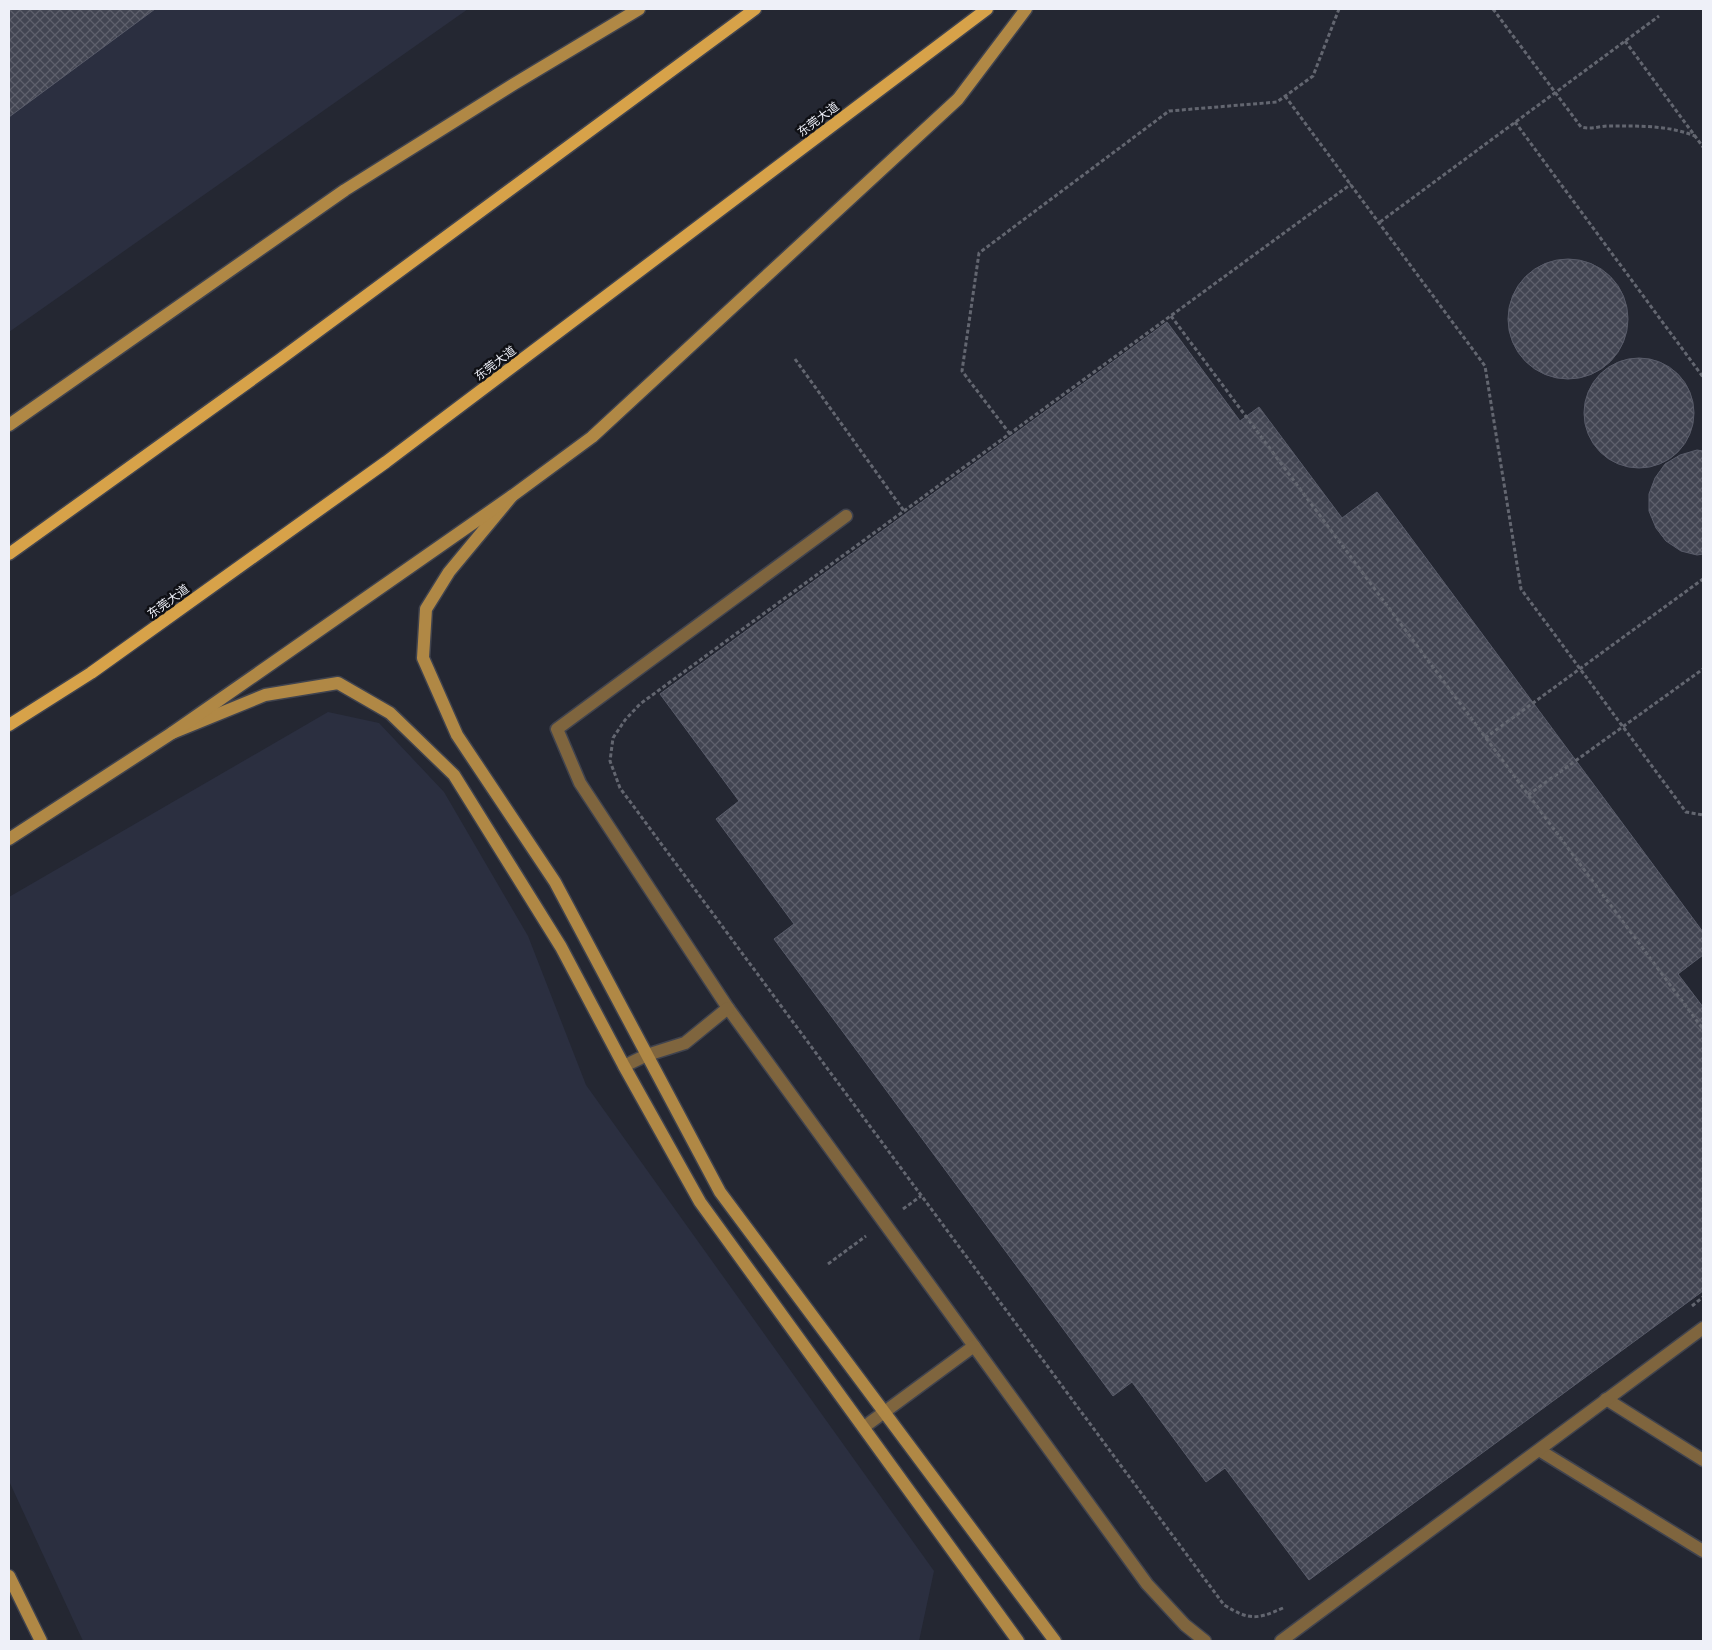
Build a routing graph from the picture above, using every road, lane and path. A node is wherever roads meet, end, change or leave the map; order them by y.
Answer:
1 (639, 9) edge
2 (755, 9) edge
3 (987, 9) edge
4 (1026, 9) edge
5 (1339, 9) edge
6 (1493, 9) edge
7 (1659, 16) dead end
8 (1625, 41) junction
9 (1555, 92) junction
10 (1285, 96) junction
11 (1515, 122) junction
12 (1695, 136) junction
13 (1703, 147) edge
14 (1352, 184) junction
15 (1380, 222) junction
16 (1171, 316) junction
17 (795, 359) dead end
18 (1703, 377) edge
19 (9, 424) edge
20 (1010, 434) junction
21 (512, 496) junction
22 (904, 511) junction
23 (846, 516) dead end
24 (9, 554) edge
25 (1703, 579) edge
26 (1580, 669) junction
27 (1703, 669) edge
28 (9, 725) edge
29 (1623, 727) junction
30 (172, 733) junction
31 (1485, 738) junction
32 (1528, 795) junction
33 (1703, 815) edge
34 (9, 839) edge
35 (728, 1008) junction
36 (1703, 1029) edge
37 (647, 1055) junction
38 (624, 1066) junction
39 (1703, 1297) edge
40 (1688, 1309) dead end
41 (1703, 1328) edge
42 (974, 1346) junction
43 (1606, 1400) junction
44 (884, 1412) junction
45 (864, 1427) junction
46 (1539, 1450) junction
47 (1703, 1460) edge
48 (1703, 1551) edge
49 (9, 1576) edge
50 (1285, 1608) dead end
51 (41, 1641) edge
52 (1018, 1641) edge
53 (1054, 1641) edge
54 (1206, 1641) edge
55 (1281, 1641) edge

1 - 19 street
2 - 24 main road
3 - 28 main road, 东莞大道
4 - 21 street
5 - 10 path
6 - 9 path
7 - 8 path
8 - 9 path
8 - 12 path
9 - 11 path
9 - 12 path
10 - 14 path
10 - 20 path
11 - 15 path
11 - 18 path
12 - 13 path
14 - 15 path
14 - 16 path
15 - 26 path
16 - 20 path
16 - 31 path
17 - 22 path
20 - 22 path
21 - 30 street
21 - 37 street
22 - 50 path
23 - 35 lane
25 - 26 path
26 - 29 path
26 - 31 path
27 - 29 path
29 - 32 path
29 - 33 path
30 - 34 street
30 - 38 street
31 - 32 path
32 - 36 path
35 - 37 lane
35 - 42 lane
37 - 38 lane
37 - 44 street
38 - 45 street
39 - 40 path
41 - 43 lane
42 - 44 lane
42 - 54 lane
43 - 46 lane
43 - 47 lane
44 - 45 lane
44 - 53 street
45 - 52 street
46 - 48 lane
46 - 55 lane
49 - 51 street

